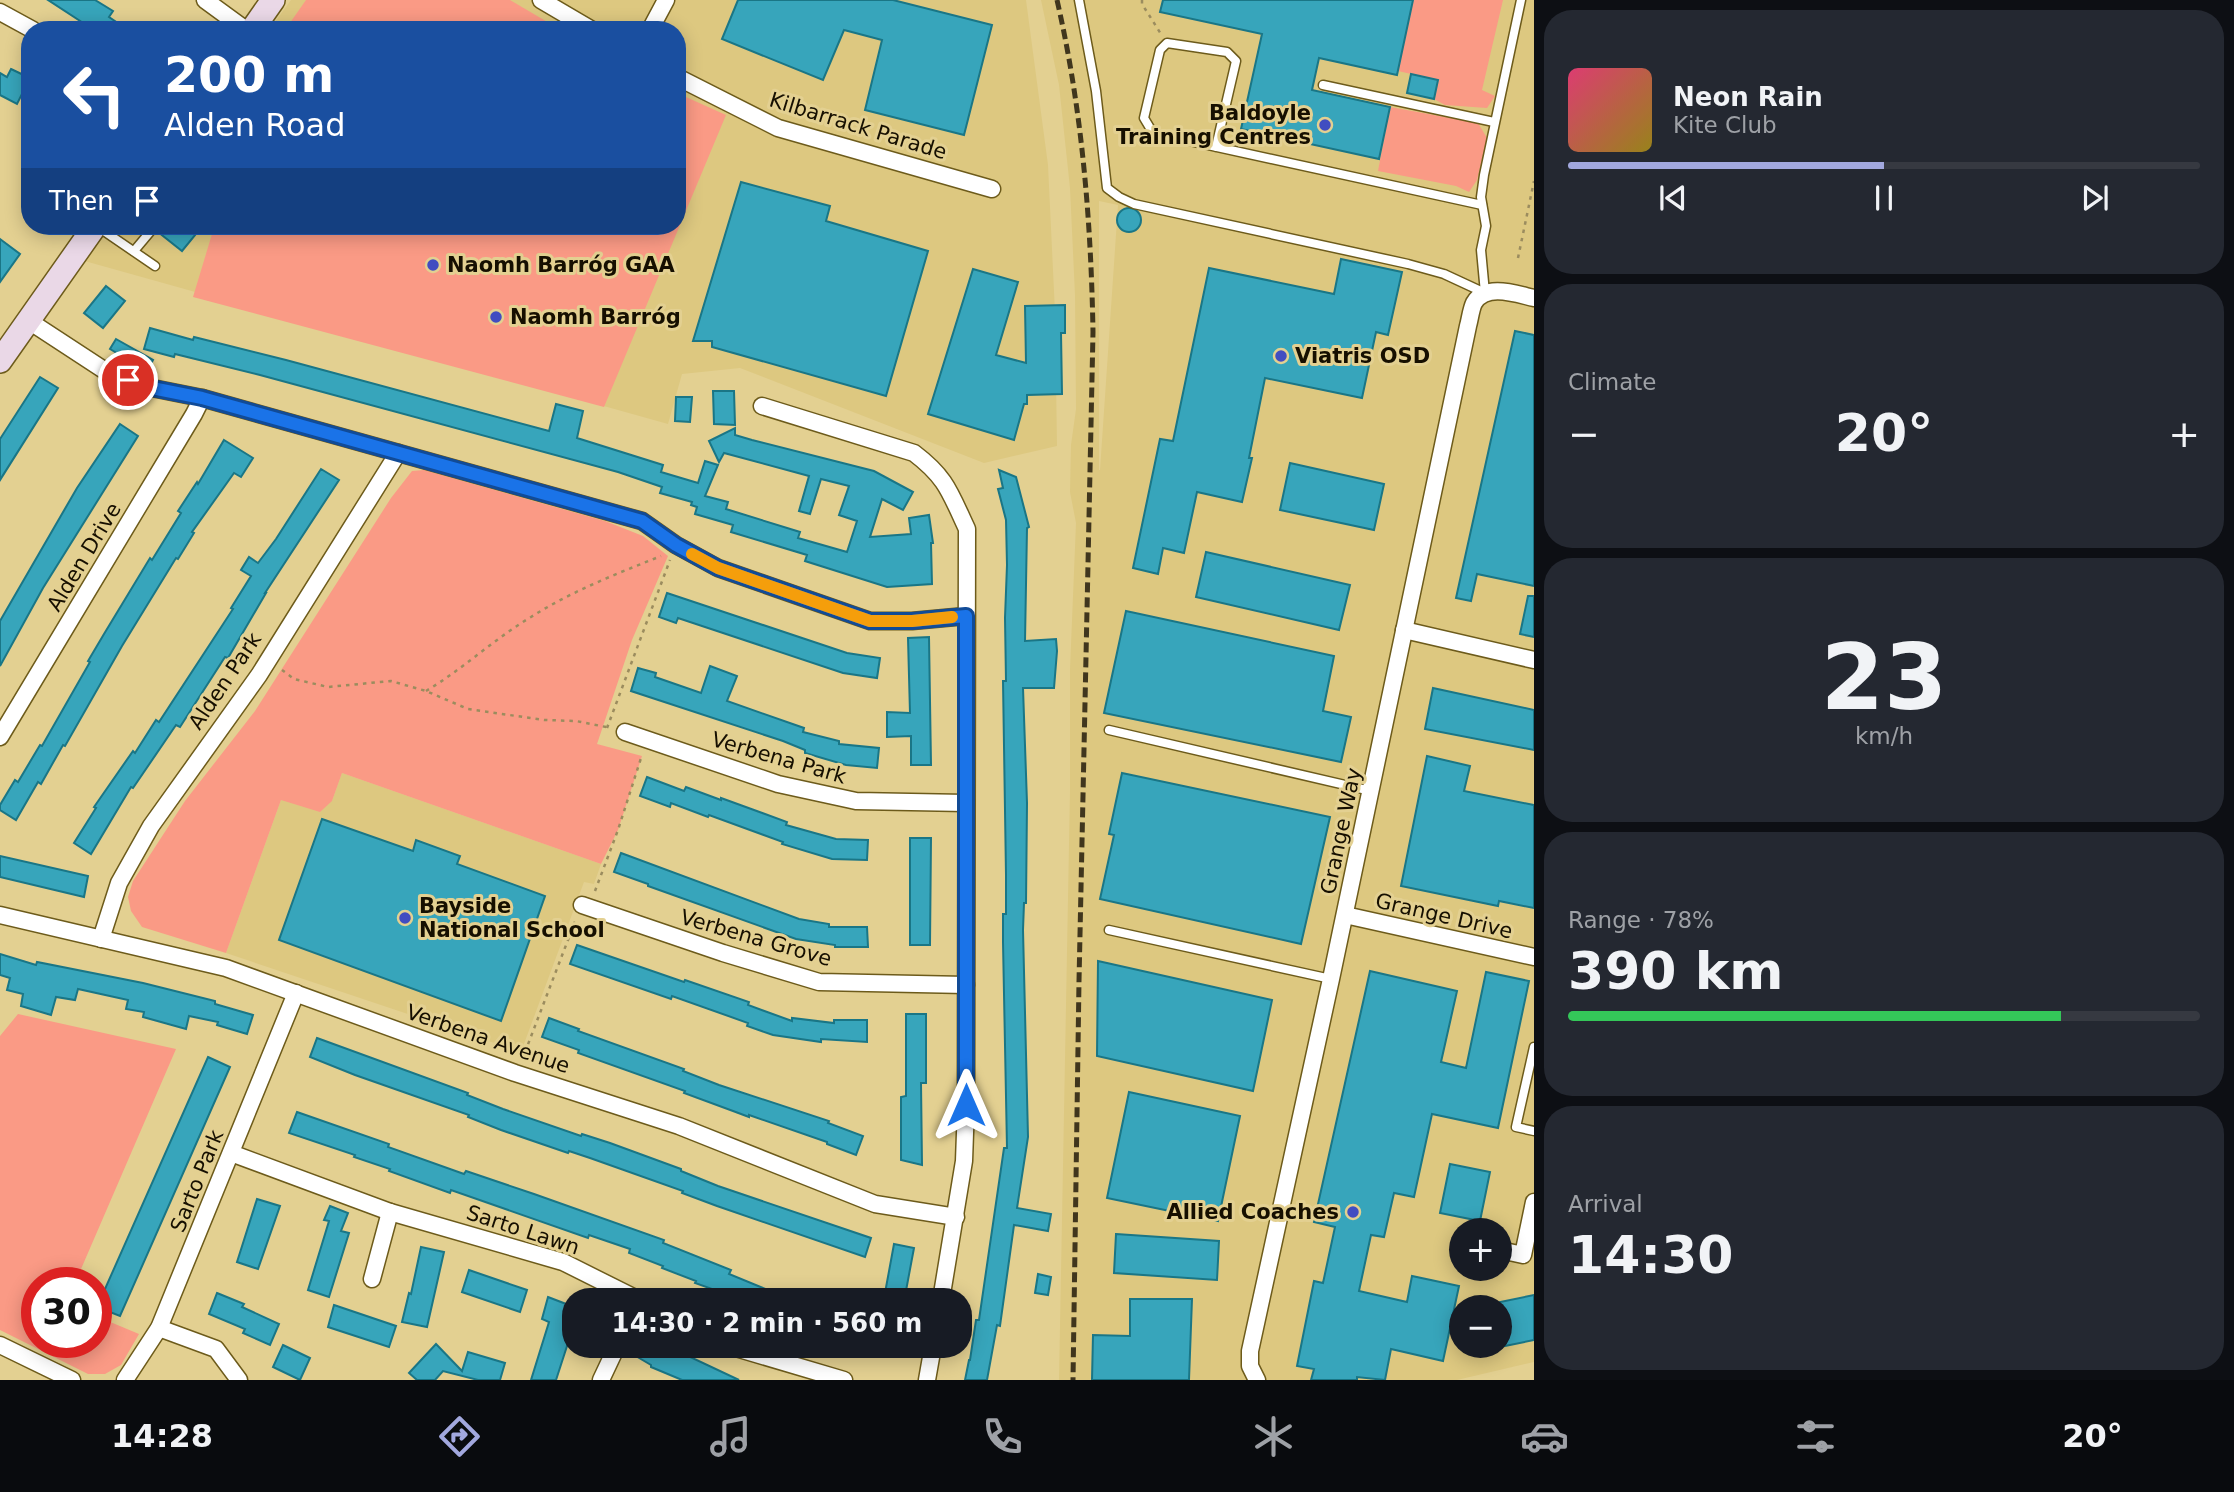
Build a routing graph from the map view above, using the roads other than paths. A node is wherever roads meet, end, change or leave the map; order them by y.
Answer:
1 (205, 0) edge
2 (273, 0) edge
3 (541, 0) edge
4 (666, 0) edge
5 (1079, 0) edge
6 (1521, 0) edge
7 (0, 12) edge
8 (234, 21) edge
9 (258, 21) edge
10 (577, 21) edge
11 (655, 21) edge
12 (21, 23) edge
13 (686, 82) edge
14 (1324, 85) dead end
15 (1494, 122) junction
16 (1216, 146) junction
17 (992, 189) dead end
18 (1482, 205) junction
19 (89, 235) edge
20 (109, 235) edge
21 (147, 235) edge
22 (134, 251) junction
23 (155, 266) dead end
24 (1485, 293) junction
25 (1534, 297) edge
26 (29, 321) junction
27 (0, 361) edge
28 (202, 398) junction
29 (761, 406) dead end
30 (398, 453) junction
31 (966, 616) junction
32 (1404, 630) junction
33 (1534, 660) edge
34 (1109, 730) dead end
35 (625, 732) dead end
36 (0, 737) edge
37 (1371, 791) junction
38 (966, 803) junction
39 (582, 905) road end
40 (0, 915) edge
41 (1345, 915) junction
42 (1109, 930) dead end
43 (101, 939) junction
44 (1534, 957) edge
45 (1331, 979) junction
46 (967, 985) junction
47 (296, 993) junction
48 (1534, 1047) edge
49 (1534, 1131) edge
50 (232, 1153) junction
51 (1534, 1202) edge
52 (390, 1212) junction
53 (956, 1217) junction
54 (1512, 1253) edge
55 (372, 1279) dead end
56 (614, 1288) edge
57 (944, 1288) edge
58 (159, 1328) junction
59 (0, 1345) edge
60 (611, 1358) edge
61 (770, 1358) edge
62 (931, 1358) edge
63 (72, 1380) edge
64 (125, 1380) edge
65 (239, 1380) edge
66 (601, 1380) edge
67 (844, 1380) edge
68 (927, 1380) edge
69 (1256, 1380) edge

1 - 8 street
2 - 9 main road
3 - 10 street
4 - 11 street
5 - 24 lane
6 - 15 lane
7 - 12 street
13 - 17 street, Kilbarrack Parade
14 - 15 lane
15 - 18 lane
16 - 16 lane
16 - 18 lane
18 - 24 lane
19 - 26 main road
20 - 22 lane
21 - 22 lane
22 - 23 lane
24 - 25 street
24 - 32 street, Grange Way
26 - 27 main road
26 - 28 street
28 - 30 street
28 - 36 street, Alden Drive
29 - 31 street
30 - 31 street
30 - 43 street, Alden Park
31 - 38 street
32 - 33 street
32 - 37 street, Grange Way
34 - 37 lane
35 - 38 street, Verbena Park
37 - 41 street, Grange Way
38 - 46 street
39 - 46 street, Verbena Grove
40 - 43 street, Verbena Avenue
41 - 44 street, Grange Drive
41 - 45 street, Grange Way
42 - 45 lane
43 - 47 street, Verbena Avenue
45 - 69 street, Grange Way
46 - 53 street
47 - 50 street, Sarto Park
47 - 53 street, Verbena Avenue
48 - 49 lane
50 - 52 street, Sarto Lawn
50 - 58 street, Sarto Park
51 - 54 street
52 - 55 street
52 - 56 street, Sarto Lawn
53 - 57 street
58 - 64 street, Sarto Park
58 - 65 street
59 - 63 street
60 - 66 street
61 - 67 street
62 - 68 street

